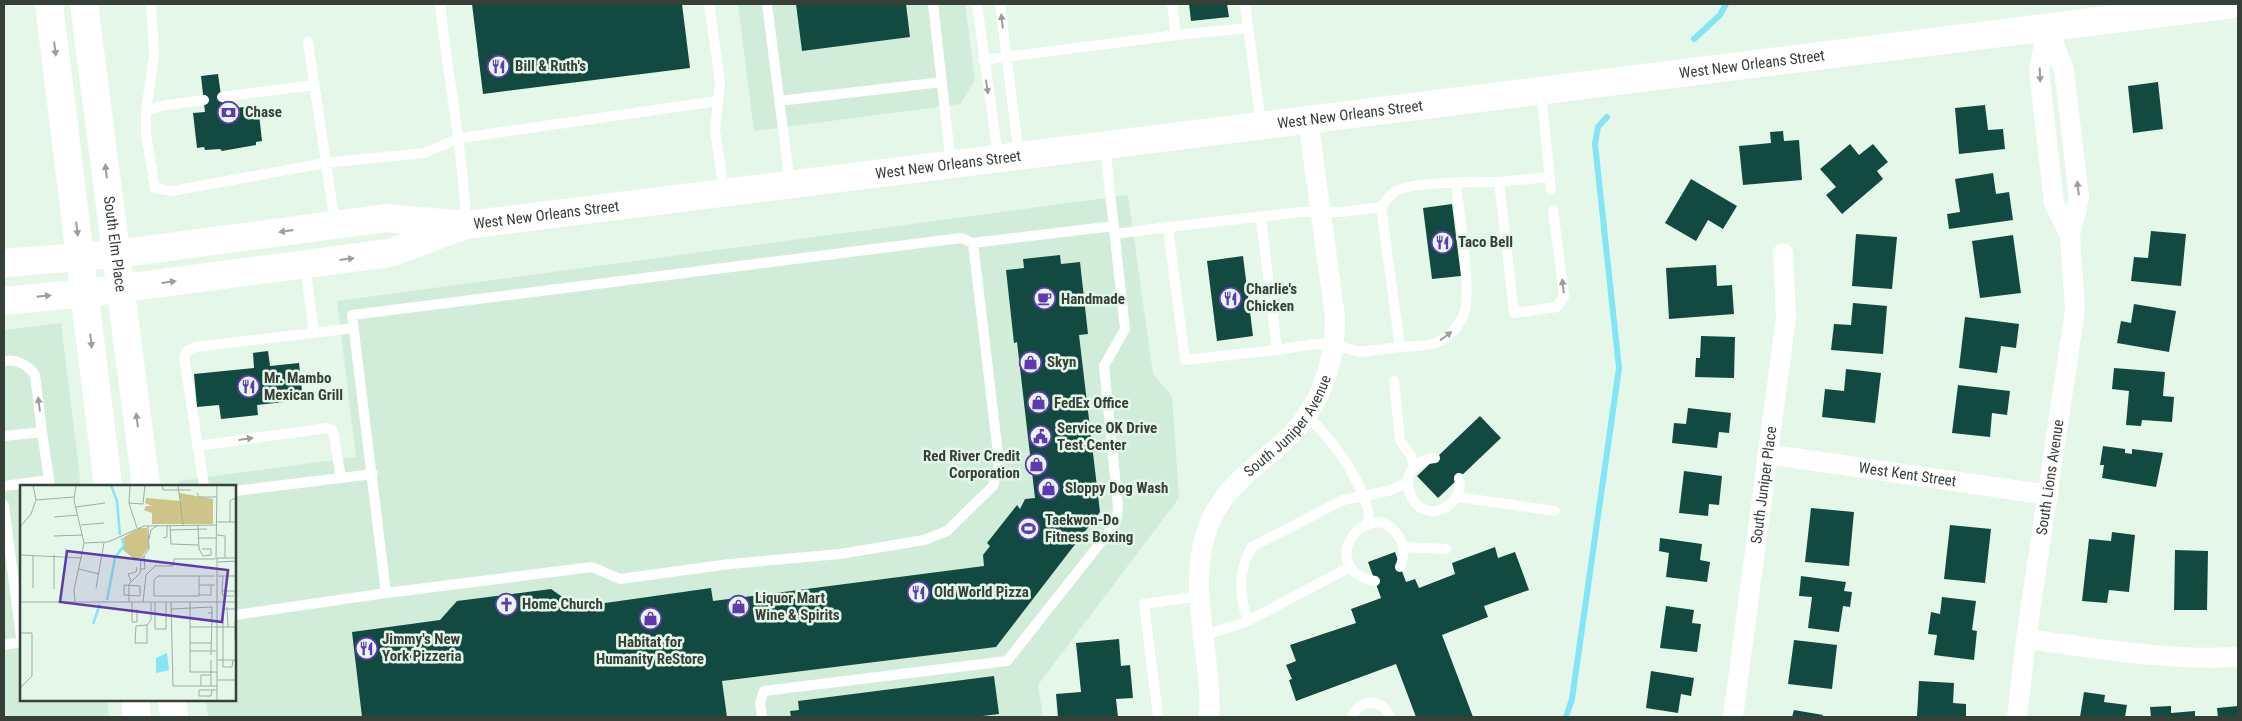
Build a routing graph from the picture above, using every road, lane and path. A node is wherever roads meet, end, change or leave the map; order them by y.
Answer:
1 (49, 4) edge
2 (84, 4) edge
3 (151, 4) edge
4 (440, 4) edge
5 (708, 4) edge
6 (767, 4) edge
7 (933, 4) edge
8 (977, 4) edge
9 (1000, 4) edge
10 (1172, 4) edge
11 (1245, 4) edge
12 (2234, 4) edge
13 (2047, 27) junction
14 (1248, 28) junction
15 (1176, 35) junction
16 (308, 42) dead end
17 (1007, 57) junction
18 (983, 60) junction
19 (942, 82) junction
20 (314, 85) junction
21 (1541, 90) junction
22 (222, 97) dead end
23 (204, 100) dead end
24 (718, 101) junction
25 (779, 101) junction
26 (146, 111) junction
27 (1308, 119) junction
28 (1261, 125) junction
29 (460, 138) junction
30 (1105, 145) junction
31 (1009, 158) junction
32 (325, 163) junction
33 (951, 165) junction
34 (1549, 177) junction
35 (1499, 182) junction
36 (1456, 183) junction
37 (790, 185) junction
38 (1550, 190) dead end
39 (724, 193) junction
40 (1381, 206) junction
41 (1553, 210) dead end
42 (1322, 212) junction
43 (1261, 218) junction
44 (335, 224) junction
45 (466, 225) junction
46 (1168, 227) junction
47 (1114, 230) junction
48 (973, 243) junction
49 (1783, 253) dead end
50 (116, 254) junction
51 (81, 258) junction
52 (4, 263) edge
53 (304, 264) junction
54 (120, 288) junction
55 (85, 293) junction
56 (4, 301) edge
57 (354, 328) junction
58 (314, 333) junction
59 (1334, 345) junction
60 (1400, 347) junction
61 (1278, 350) junction
62 (4, 361) edge
63 (1394, 382) dead end
64 (1308, 416) junction
65 (42, 432) junction
66 (4, 436) edge
67 (198, 446) junction
68 (1767, 454) junction
69 (1435, 458) dead end
70 (1414, 467) junction
71 (373, 474) junction
72 (341, 478) junction
73 (1459, 478) dead end
74 (1407, 482) junction
75 (49, 483) edge
76 (108, 485) edge
77 (146, 485) edge
78 (204, 485) edge
79 (4, 486) edge
80 (236, 491) edge
81 (2049, 494) junction
82 (1364, 496) junction
83 (1457, 497) junction
84 (4, 505) edge
85 (1555, 512) dead end
86 (5, 524) edge
87 (1367, 524) junction
88 (1404, 547) junction
89 (1446, 549) dead end
90 (1350, 567) junction
91 (1400, 567) dead end
92 (8, 569) edge
93 (1375, 581) dead end
94 (15, 590) junction
95 (4, 591) edge
96 (386, 593) junction
97 (1200, 596) junction
98 (236, 615) edge
99 (1248, 620) junction
100 (20, 630) edge
101 (1204, 635) junction
102 (2026, 639) junction
103 (20, 642) edge
104 (4, 644) edge
105 (2238, 657) edge
106 (135, 701) edge
107 (172, 701) edge
108 (137, 717) edge
109 (174, 717) edge
110 (762, 717) edge
111 (1158, 717) edge
112 (1209, 717) edge
113 (1351, 717) edge
114 (1390, 717) edge
115 (1733, 717) edge
116 (2017, 717) edge

1 -> 51 main road
50 -> 2 main road, South Elm Place
3 - 26 lane
4 - 29 lane
5 - 24 lane
6 - 25 lane
7 - 19 lane
8 - 18 lane
17 -> 9 lane
10 - 15 lane
11 - 14 lane
12 - 13 main road, West New Orleans Street
13 - 21 main road, West New Orleans Street
13 - 81 street, South Lions Avenue
14 - 15 lane
14 - 28 lane
15 - 17 lane
16 - 20 lane
17 - 18 lane
17 - 31 lane
18 -> 31 lane
19 - 25 lane
19 - 33 lane
20 - 22 lane
20 - 32 lane
21 - 27 main road, West New Orleans Street
21 - 34 lane
23 - 26 lane
24 - 29 lane
24 - 39 lane
25 - 37 lane
26 - 32 lane
27 - 28 main road, West New Orleans Street
27 - 42 street, South Juniper Avenue
28 - 30 main road, West New Orleans Street
29 - 32 lane
29 - 45 lane
30 - 31 main road, West New Orleans Street
30 - 47 lane
31 - 33 main road, West New Orleans Street
32 - 44 lane
33 - 37 main road, West New Orleans Street
34 - 35 lane
34 - 38 lane
35 - 36 lane
35 -> 41 lane
36 - 40 lane
60 -> 36 lane
37 - 39 main road, West New Orleans Street
39 - 45 main road, West New Orleans Street
40 - 42 lane
40 - 60 lane
42 - 43 lane
42 - 59 street, South Juniper Avenue
43 - 46 lane
43 - 61 lane
44 - 45 main road, West New Orleans Street
44 -> 50 main road, West New Orleans Street
53 -> 45 main road, West New Orleans Street
46 - 47 lane
46 - 61 lane
47 - 48 lane
47 - 110 lane
48 - 57 lane
48 - 96 lane
49 - 68 street, South Juniper Place
50 - 51 main road, West New Orleans Street
50 - 54 main road, South Elm Place
51 - 52 main road, West New Orleans Street
51 - 55 main road
54 -> 53 main road, West New Orleans Street
53 - 58 lane
54 - 55 main road, West New Orleans Street
77 -> 54 main road, South Elm Place
56 -> 55 main road, West New Orleans Street
55 -> 76 main road
57 - 58 lane
57 - 71 lane
58 - 67 lane
59 - 60 lane
59 - 61 lane
59 - 64 street, South Juniper Avenue
65 -> 62 lane
63 - 70 lane
64 - 82 lane
64 - 97 street, South Juniper Avenue
65 - 66 lane
65 - 75 lane
67 -> 72 lane
67 - 78 lane
68 - 81 street, West Kent Street
68 - 115 street, South Juniper Place
69 - 70 lane
70 - 74 lane
71 - 72 lane
71 - 96 lane
72 - 80 lane
73 - 83 lane
74 - 82 lane
74 - 83 lane
75 - 79 lane
81 - 102 street, South Lions Avenue
82 - 87 lane
82 - 99 lane
83 - 85 lane
84 - 86 lane
86 - 92 lane
87 - 88 lane
87 - 90 lane
88 - 89 lane
88 - 91 lane
90 - 93 lane
90 - 99 lane
92 - 94 lane
94 - 95 lane
94 - 100 lane
96 - 98 lane
97 - 101 street, South Juniper Avenue
97 - 111 lane
99 - 101 lane
101 - 112 street, South Juniper Avenue
102 - 105 street
102 - 116 street, South Lions Avenue
103 - 104 lane
106 - 108 main road
107 - 109 main road
113 - 114 lane

